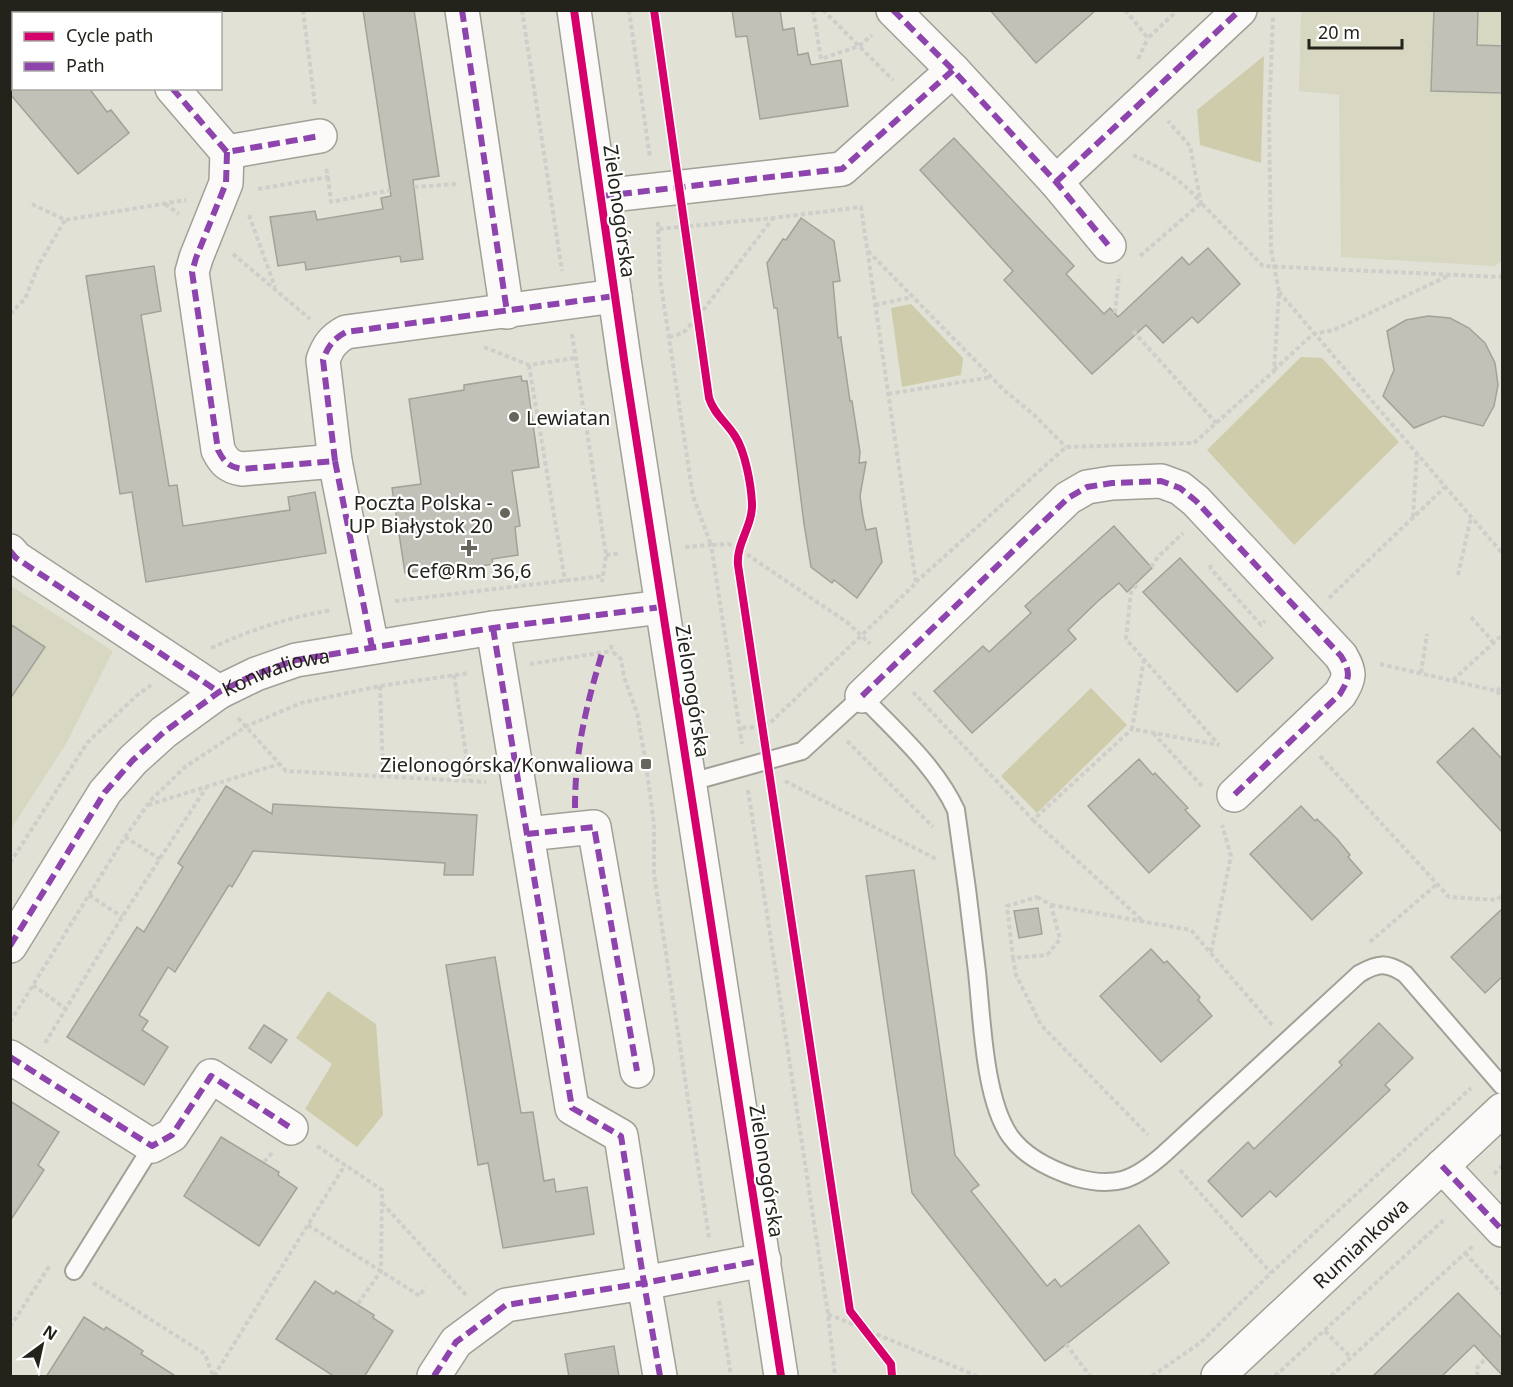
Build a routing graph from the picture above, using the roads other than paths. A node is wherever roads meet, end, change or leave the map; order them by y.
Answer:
1 (462, 10) edge
2 (574, 10) edge
3 (893, 10) edge
4 (1240, 10) edge
5 (953, 70) junction
6 (174, 90) edge
7 (320, 136) road end
8 (227, 152) junction
9 (1056, 182) junction
10 (602, 196) junction
11 (1124, 258) road end
12 (615, 296) junction
13 (507, 312) junction
14 (335, 460) junction
15 (10, 551) edge
16 (663, 607) junction
17 (493, 628) junction
18 (372, 647) junction
19 (216, 694) junction
20 (862, 696) junction
21 (690, 782) junction
22 (1224, 797) road end
23 (527, 834) junction
24 (10, 946) edge
25 (20, 1063) edge
26 (637, 1071) dead end
27 (1503, 1086) edge
28 (1503, 1110) edge
29 (291, 1128) road end
30 (152, 1146) junction
31 (1442, 1166) junction
32 (1490, 1235) edge
33 (764, 1260) junction
34 (74, 1271) road end
35 (644, 1283) junction
36 (434, 1377) edge
37 (660, 1377) edge
38 (781, 1377) edge
39 (1218, 1377) edge

1 - 13 street
2 - 10 street, Zielonogórska
3 - 5 street
4 - 9 street
5 - 9 street
5 - 10 street
6 - 8 street
7 - 8 street
8 - 14 street
9 - 11 street
10 - 12 street, Zielonogórska
12 - 13 street
12 - 16 street, Zielonogórska
13 - 14 street
14 - 18 street
15 - 19 street
16 - 17 street, Konwaliowa
16 - 21 street, Zielonogórska
17 - 18 street, Konwaliowa
17 - 23 street
18 - 19 street, Konwaliowa
19 - 24 street, Konwaliowa
20 - 21 lane
20 - 22 street
20 - 27 lane
21 - 33 street, Zielonogórska
23 - 26 street
23 - 35 street
25 - 30 street
28 - 31 street, Rumiankowa
29 - 30 street
30 - 34 lane
31 - 32 street
31 - 39 street, Rumiankowa
33 - 35 street
33 - 38 street, Zielonogórska
35 - 36 street
35 - 37 street

